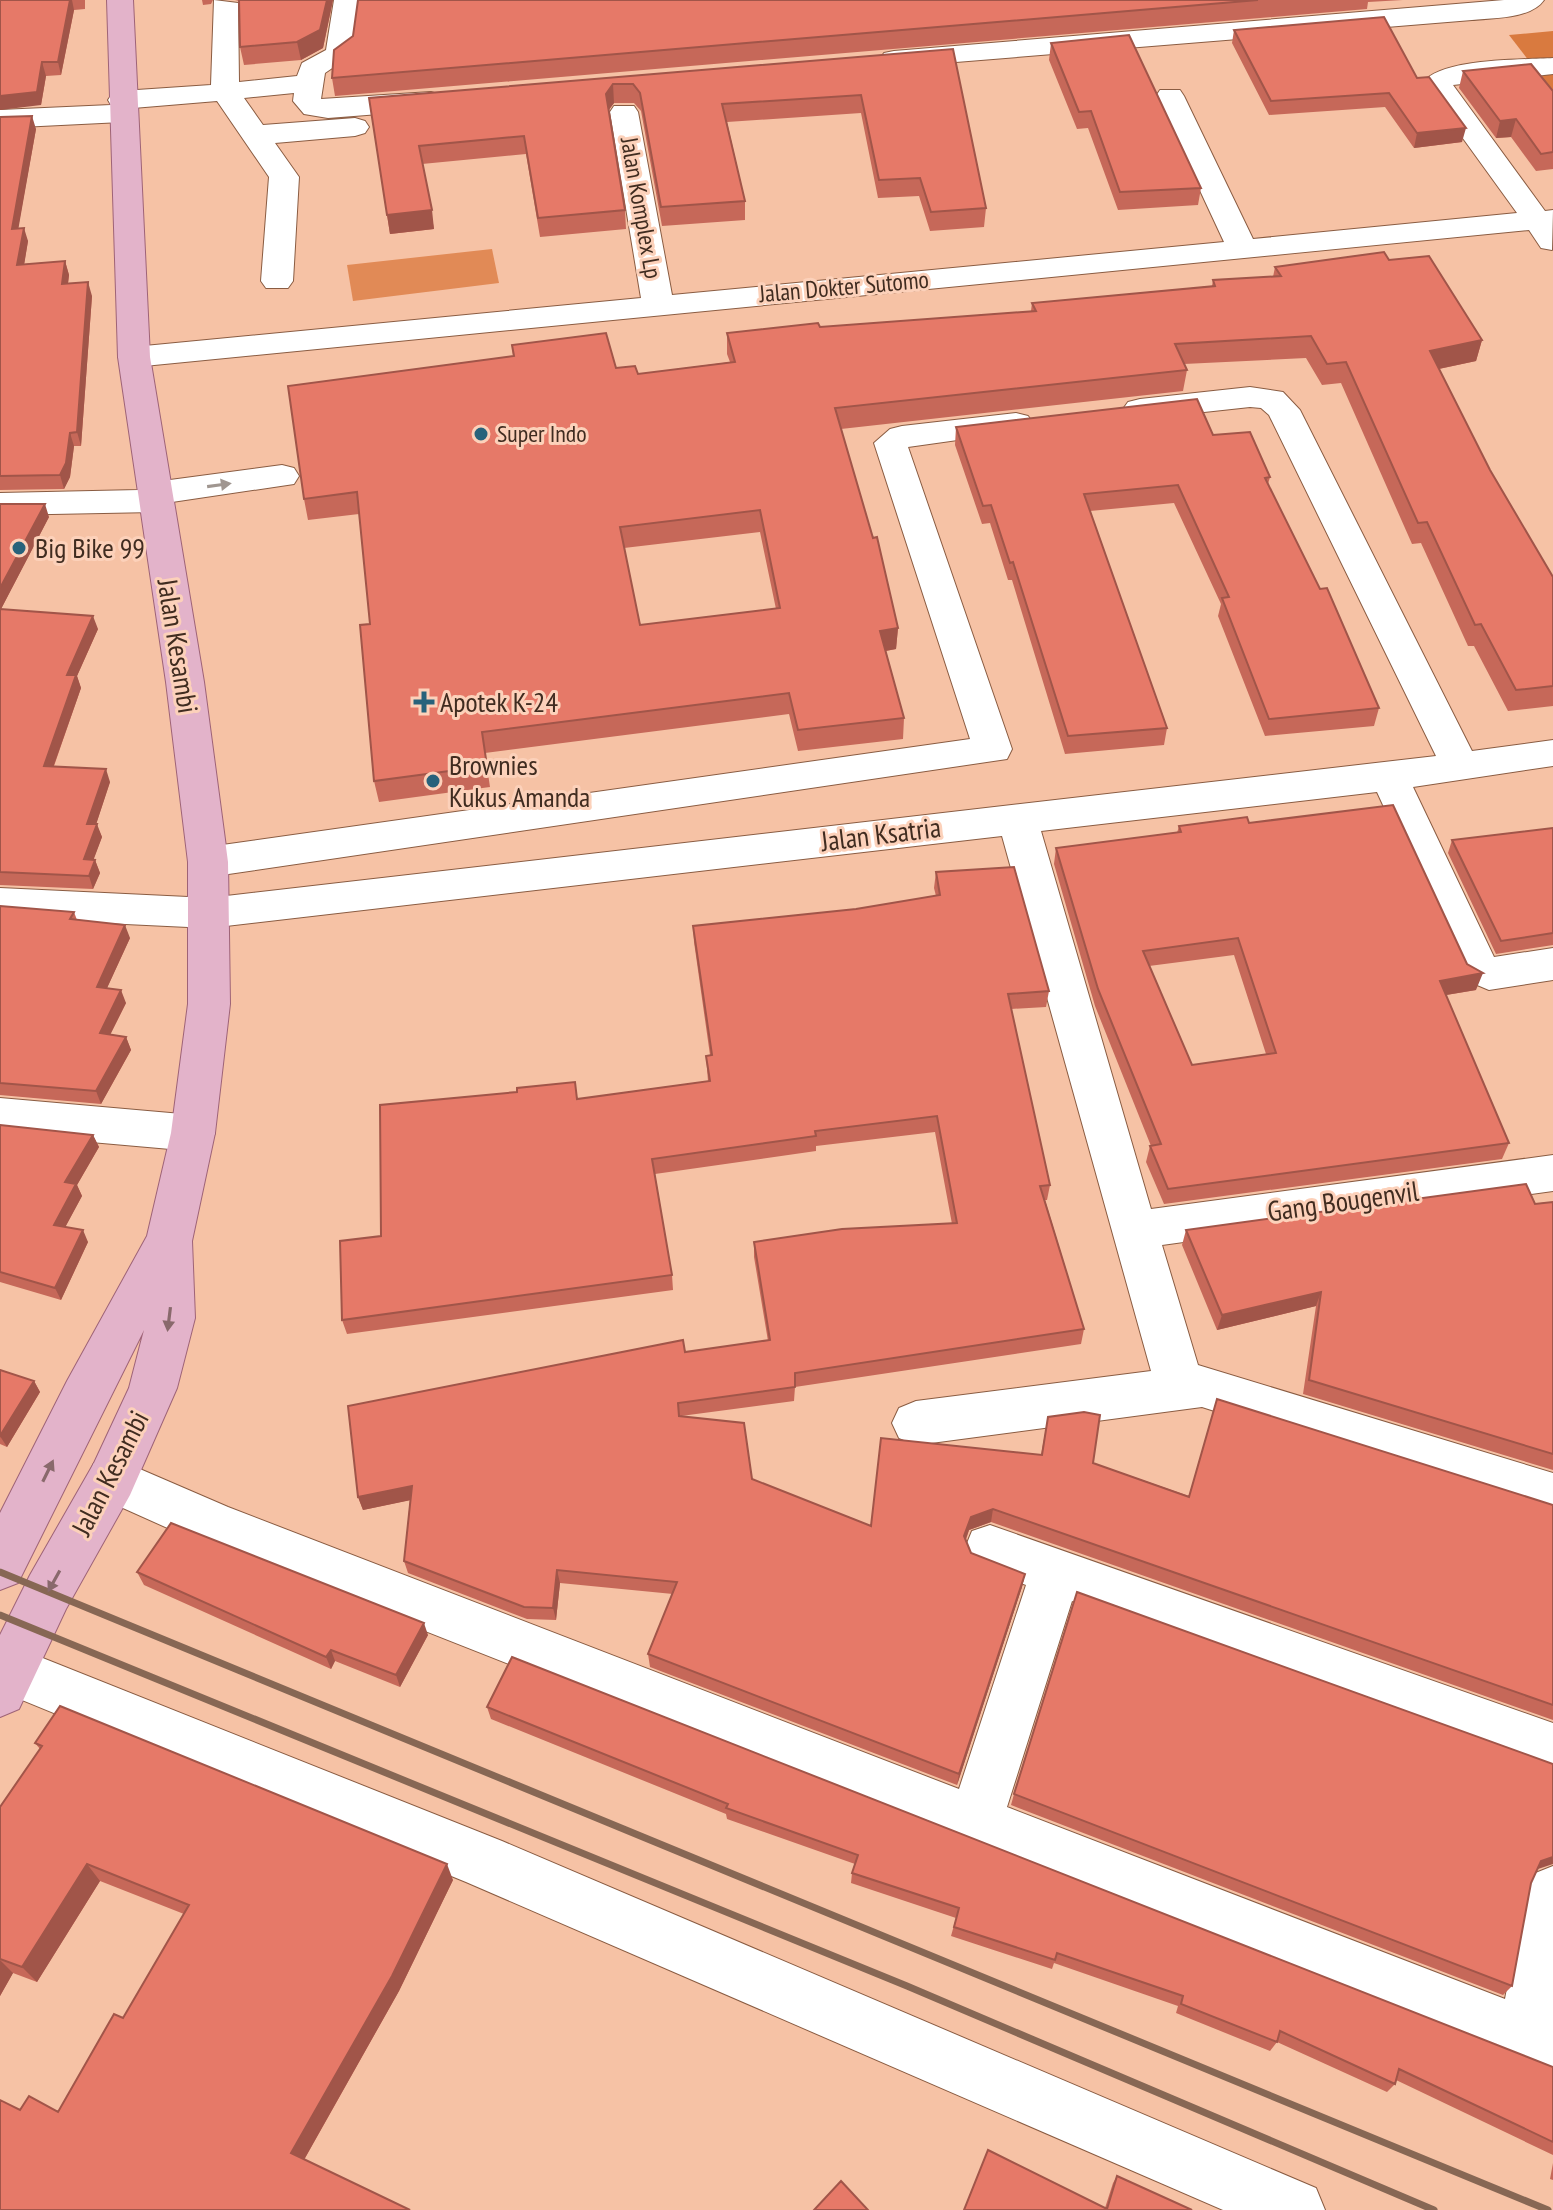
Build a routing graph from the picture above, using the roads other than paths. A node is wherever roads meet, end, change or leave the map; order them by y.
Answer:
1 (120, 0) edge
2 (347, 0) edge
3 (1531, 0) edge
4 (225, 3) dead end
5 (1553, 23) edge
6 (1553, 66) edge
7 (309, 83) junction
8 (225, 92) junction
9 (1170, 96) dead end
10 (653, 100) edge
11 (590, 105) edge
12 (122, 107) junction
13 (624, 112) edge
14 (0, 119) edge
15 (254, 133) junction
16 (1548, 227) edge
17 (1243, 250) junction
18 (277, 281) dead end
19 (658, 305) junction
20 (134, 357) junction
21 (1108, 413) edge
22 (1045, 420) edge
23 (282, 476) dead end
24 (155, 497) junction
25 (0, 504) edge
26 (1553, 753) edge
27 (1460, 766) junction
28 (1389, 777) junction
29 (1017, 818) junction
30 (208, 862) junction
31 (0, 903) edge
32 (209, 913) junction
33 (1553, 964) edge
34 (0, 1116) edge
35 (193, 1133) junction
36 (1553, 1173) edge
37 (1134, 1230) junction
38 (169, 1241) junction
39 (1180, 1388) junction
40 (916, 1423) dead end
41 (112, 1479) junction
42 (1553, 1496) edge
43 (7, 1535) edge
44 (990, 1548) dead end
45 (1056, 1572) junction
46 (5, 1681) edge
47 (1553, 1749) edge
48 (975, 1823) junction
49 (1553, 1894) edge
50 (1538, 2041) edge
51 (1294, 2210) edge

1 - 12 main road, Jalan Kesambi
2 - 7 street
3 - 5 street
4 - 8 street
6 - 16 street
7 - 8 street
7 - 15 street
8 - 12 street
8 - 15 street
9 - 17 street
10 - 11 street
12 - 14 street
12 - 20 main road, Jalan Kesambi
13 - 19 street, Jalan Komplex Lp
15 - 18 street
16 - 17 street, Jalan Dokter Sutomo
17 - 19 street, Jalan Dokter Sutomo
19 - 20 street, Jalan Dokter Sutomo
20 - 24 main road, Jalan Kesambi
21 - 27 street
22 - 30 street
24 -> 23 street
24 - 25 street
24 - 30 main road, Jalan Kesambi
26 - 27 street, Jalan Ksatria
27 - 28 street, Jalan Ksatria
28 - 29 street, Jalan Ksatria
28 - 33 street
29 - 32 street, Jalan Ksatria
29 - 37 street
30 - 32 main road, Jalan Kesambi
31 - 32 street, Jalan Ksatria
32 - 35 main road, Jalan Kesambi
34 - 35 street
35 - 38 main road, Jalan Kesambi
36 - 37 street, Gang Bougenvil
37 - 39 street
38 -> 41 main road, Jalan Kesambi
43 -> 38 main road, Jalan Kesambi
39 - 40 street
39 - 42 street
41 -> 46 main road, Jalan Kesambi
41 - 48 street
44 - 45 street
45 - 47 street
45 - 48 street
46 - 51 street
48 - 50 street
49 - 50 street

